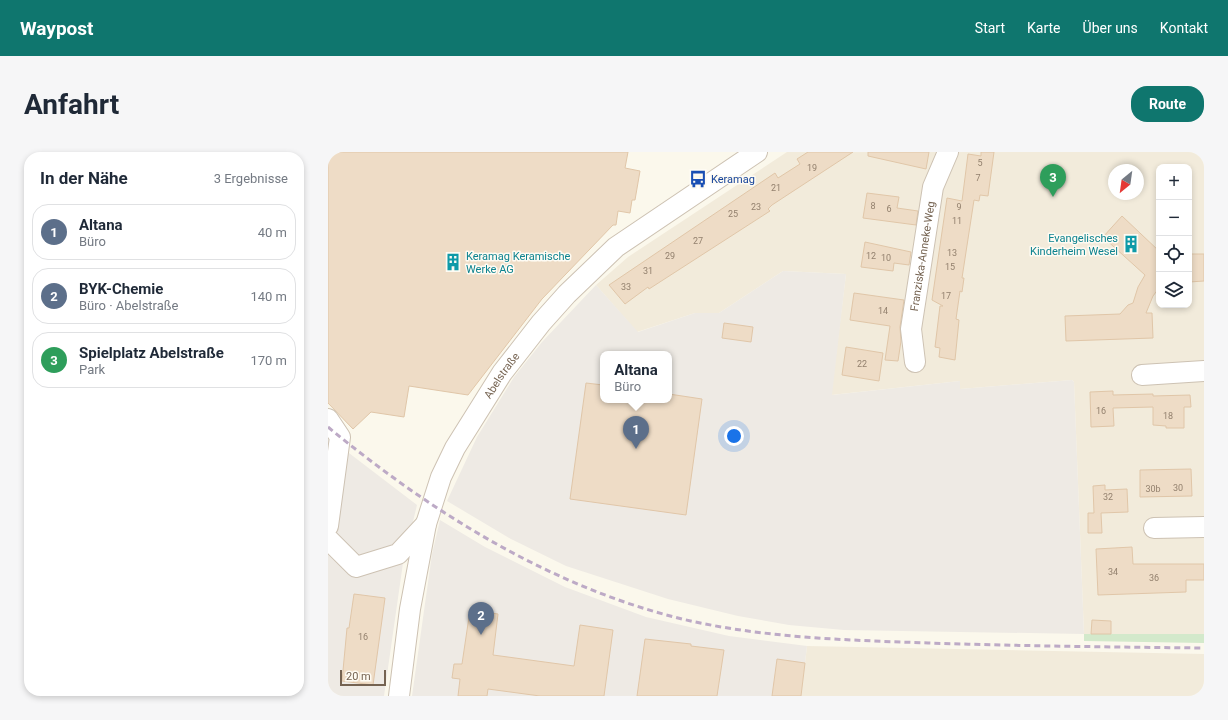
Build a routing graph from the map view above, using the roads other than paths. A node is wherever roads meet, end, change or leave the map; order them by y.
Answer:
1 (757, 152) edge
2 (948, 152) edge
3 (915, 362) dead end
4 (1204, 371) edge
5 (1142, 375) dead end
6 (328, 419) edge
7 (426, 524) junction
8 (328, 526) edge
9 (1204, 527) edge
10 (1154, 528) dead end
11 (328, 539) edge
12 (399, 696) edge

1 - 7 street, Abelstraße
2 - 3 street, Franziska-Anneke-Weg
4 - 5 street
6 - 8 street
7 - 11 street
7 - 12 street, Abelstraße
9 - 10 street

